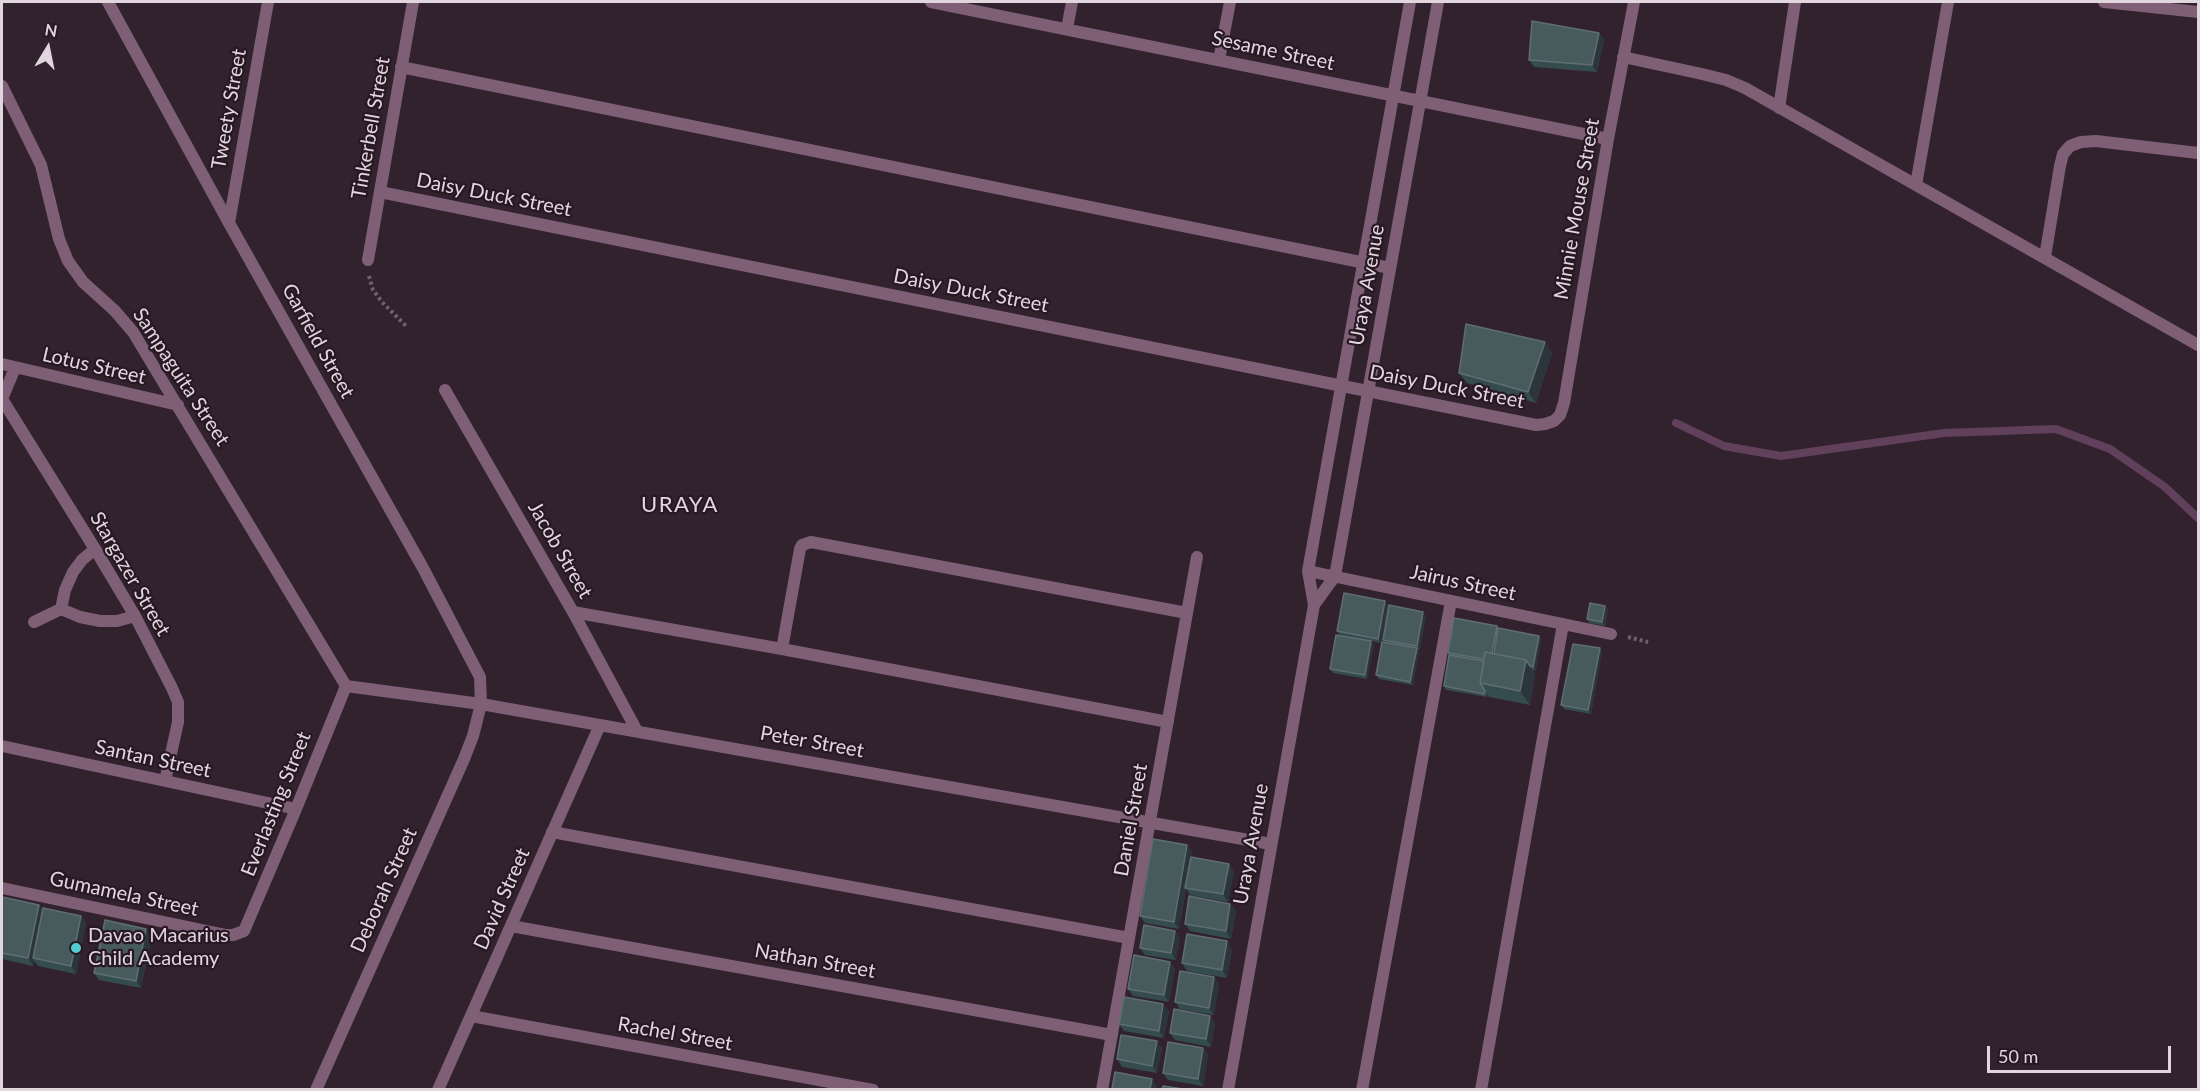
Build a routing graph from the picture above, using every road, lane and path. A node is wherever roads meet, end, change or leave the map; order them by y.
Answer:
1 (108, 2) edge
2 (268, 2) edge
3 (412, 2) edge
4 (931, 2) edge
5 (1072, 2) edge
6 (1230, 2) edge
7 (1410, 2) edge
8 (1438, 2) edge
9 (1634, 2) edge
10 (1795, 2) edge
11 (1948, 2) edge
12 (2104, 2) edge
13 (2199, 12) edge
14 (1067, 29) junction
15 (1623, 57) junction
16 (1219, 60) junction
17 (401, 67) junction
18 (2, 87) edge
19 (1393, 96) junction
20 (1420, 102) junction
21 (1779, 108) junction
22 (1608, 140) junction
23 (2199, 153) edge
24 (1916, 185) junction
25 (380, 192) junction
26 (228, 222) junction
27 (2045, 257) junction
28 (368, 260) joint
29 (1364, 263) junction
30 (1390, 268) junction
31 (407, 327) dead end
32 (2199, 345) edge
33 (2, 364) edge
34 (15, 368) junction
35 (1341, 386) junction
36 (445, 390) dead end
37 (1368, 391) junction
38 (2, 399) edge
39 (178, 405) junction
40 (1554, 421) joint
41 (95, 549) junction
42 (1197, 557) dead end
43 (1308, 571) junction
44 (1335, 576) junction
45 (1451, 601) junction
46 (1314, 605) junction
47 (61, 609) junction
48 (573, 612) junction
49 (1187, 613) junction
50 (135, 616) junction
51 (34, 622) dead end
52 (1563, 624) junction
53 (1611, 634) dead end
54 (782, 649) junction
55 (346, 686) junction
56 (481, 704) junction
57 (1168, 722) junction
58 (600, 725) junction
59 (637, 731) junction
60 (2, 746) edge
61 (165, 781) junction
62 (296, 810) junction
63 (1150, 822) junction
64 (552, 832) junction
65 (1271, 844) junction
66 (2, 888) edge
67 (511, 926) junction
68 (238, 934) joint
69 (1129, 938) junction
70 (471, 1016) junction
71 (1112, 1035) junction
72 (316, 1089) edge
73 (438, 1089) edge
74 (873, 1089) edge
75 (1102, 1089) edge
76 (1228, 1089) edge
77 (1362, 1089) edge
78 (1481, 1089) edge

1 - 26 street, Garfield Street
2 - 26 street, Tweety Street
3 - 17 street, Tinkerbell Street
4 - 14 street, Sesame Street
5 - 14 street
6 - 16 street
7 - 19 street, Uraya Avenue
8 - 20 street, Uraya Avenue
9 - 15 street, Minnie Mouse Street
10 - 21 street
11 - 24 street
12 - 13 street
14 - 16 street, Sesame Street
15 - 21 street
15 - 22 street, Minnie Mouse Street
16 - 19 street, Sesame Street
17 - 25 street, Tinkerbell Street
17 - 29 street
18 - 39 street, Sampaguita Street
19 - 20 street, Sesame Street
19 - 29 street, Uraya Avenue
20 - 22 street, Sesame Street
20 - 30 street, Uraya Avenue
21 - 24 street
22 - 40 street, Minnie Mouse Street
23 - 27 street
24 - 27 street
25 - 28 street, Tinkerbell Street
25 - 35 street, Daisy Duck Street
26 - 56 street, Garfield Street
27 - 32 street
28 - 31 path
29 - 30 street
29 - 35 street, Uraya Avenue
30 - 37 street, Uraya Avenue
33 - 34 street, Lotus Street
34 - 38 street
34 - 39 street, Lotus Street
35 - 37 street, Daisy Duck Street
35 - 43 street, Uraya Avenue
36 - 48 street, Jacob Street
37 - 40 street, Daisy Duck Street
37 - 44 street, Uraya Avenue
38 - 41 street, Stargazer Street
39 - 55 street, Sampaguita Street
41 - 47 street
41 - 50 street, Stargazer Street
42 - 49 street, Daniel Street
43 - 44 street, Jairus Street
43 - 46 street, Uraya Avenue
44 - 45 street, Jairus Street
44 - 46 street, Uraya Avenue
45 - 52 street, Jairus Street
45 - 77 street
46 - 65 street, Uraya Avenue
47 - 50 street
47 - 51 street
48 - 54 street
48 - 59 street, Jacob Street
49 - 54 street
49 - 57 street, Daniel Street
50 - 61 street, Stargazer Street
52 - 53 street, Jairus Street
52 - 78 street
54 - 57 street
55 - 56 street, Peter Street
55 - 62 street, Everlasting Street
56 - 58 street, Peter Street
56 - 72 street, Deborah Street
57 - 63 street, Daniel Street
58 - 59 street, Peter Street
58 - 64 street, David Street
59 - 63 street, Peter Street
60 - 61 street, Santan Street
61 - 62 street, Santan Street
62 - 68 street, Everlasting Street
63 - 65 street, Peter Street
63 - 69 street, Daniel Street
64 - 67 street, David Street
64 - 69 street
65 - 76 street, Uraya Avenue
66 - 68 street, Gumamela Street
67 - 70 street, David Street
67 - 71 street, Nathan Street
69 - 71 street, Daniel Street
70 - 73 street, David Street
70 - 74 street, Rachel Street
71 - 75 street, Daniel Street

